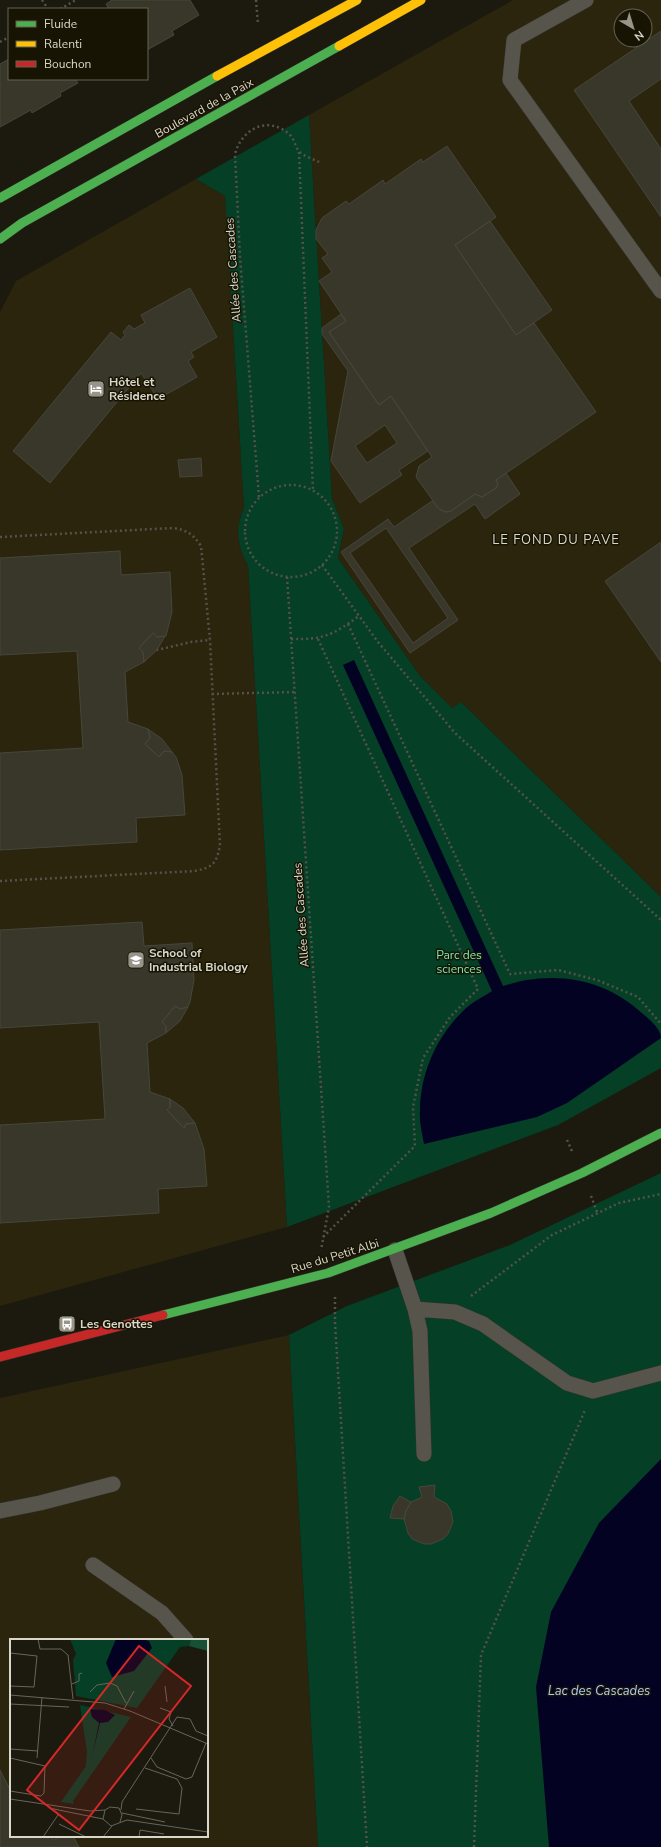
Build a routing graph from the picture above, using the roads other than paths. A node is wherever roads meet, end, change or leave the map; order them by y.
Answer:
1 (358, 0) edge
2 (421, 0) edge
3 (586, 0) edge
4 (0, 198) edge
5 (0, 239) edge
6 (661, 291) edge
7 (661, 1133) edge
8 (395, 1250) junction
9 (415, 1309) junction
10 (0, 1357) edge
11 (661, 1373) edge
12 (424, 1454) dead end
13 (113, 1484) dead end
14 (0, 1511) edge
15 (93, 1565) dead end
16 (185, 1639) edge

1 - 4 main road, Boulevard de la Paix
2 - 5 main road, Boulevard de la Paix
3 - 6 lane
7 - 8 main road, Rue du Petit Albi
8 - 9 lane
8 - 10 main road, Rue du Petit Albi
9 - 11 lane
9 - 12 lane
13 - 14 lane
15 - 16 lane

